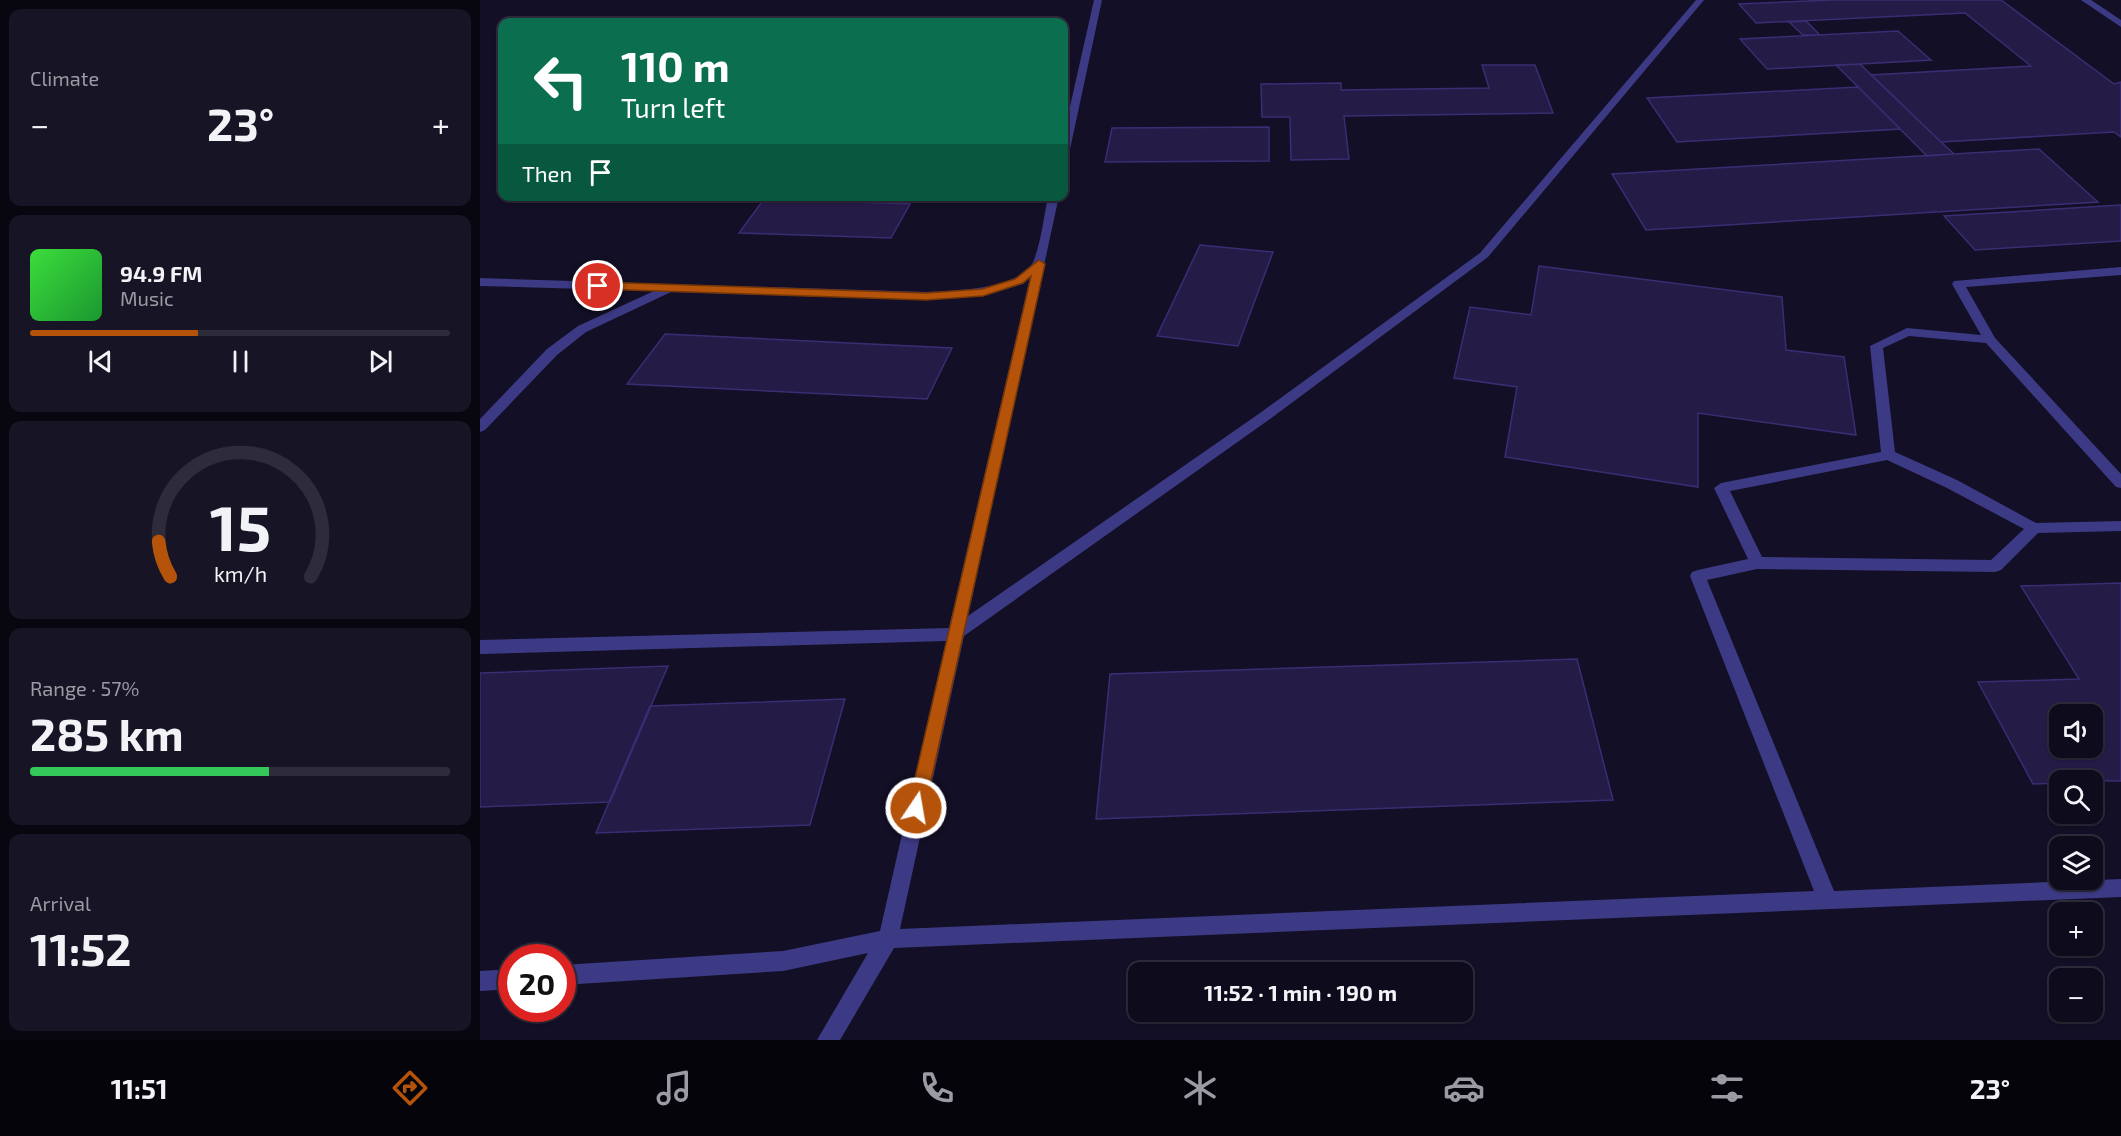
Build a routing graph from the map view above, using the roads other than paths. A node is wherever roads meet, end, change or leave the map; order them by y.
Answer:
1 (1098, 0) edge
2 (1700, 0) edge
3 (2085, 0) edge
4 (2121, 24) edge
5 (1068, 136) edge
6 (1053, 201) edge
7 (1039, 264) junction
8 (2121, 271) edge
9 (480, 282) edge
10 (669, 288) junction
11 (1990, 340) junction
12 (480, 427) edge
13 (1888, 455) junction
14 (2121, 483) edge
15 (2121, 526) edge
16 (2034, 528) junction
17 (1757, 563) junction
18 (955, 634) junction
19 (480, 646) edge
20 (2121, 888) edge
21 (1828, 901) junction
22 (888, 939) junction
23 (576, 974) edge
24 (498, 980) edge
25 (480, 981) edge
26 (828, 1040) edge

1 - 5 lane
2 - 18 lane
3 - 4 lane
6 - 7 lane
7 - 10 lane
7 - 18 lane
8 - 11 lane
9 - 10 lane
10 - 12 lane
11 - 13 lane
11 - 14 lane
13 - 16 lane
13 - 17 lane
15 - 16 lane
16 - 17 lane
17 - 21 lane
18 - 19 lane
18 - 22 lane
20 - 21 lane
21 - 22 lane
22 - 23 lane
22 - 26 lane
24 - 25 lane

